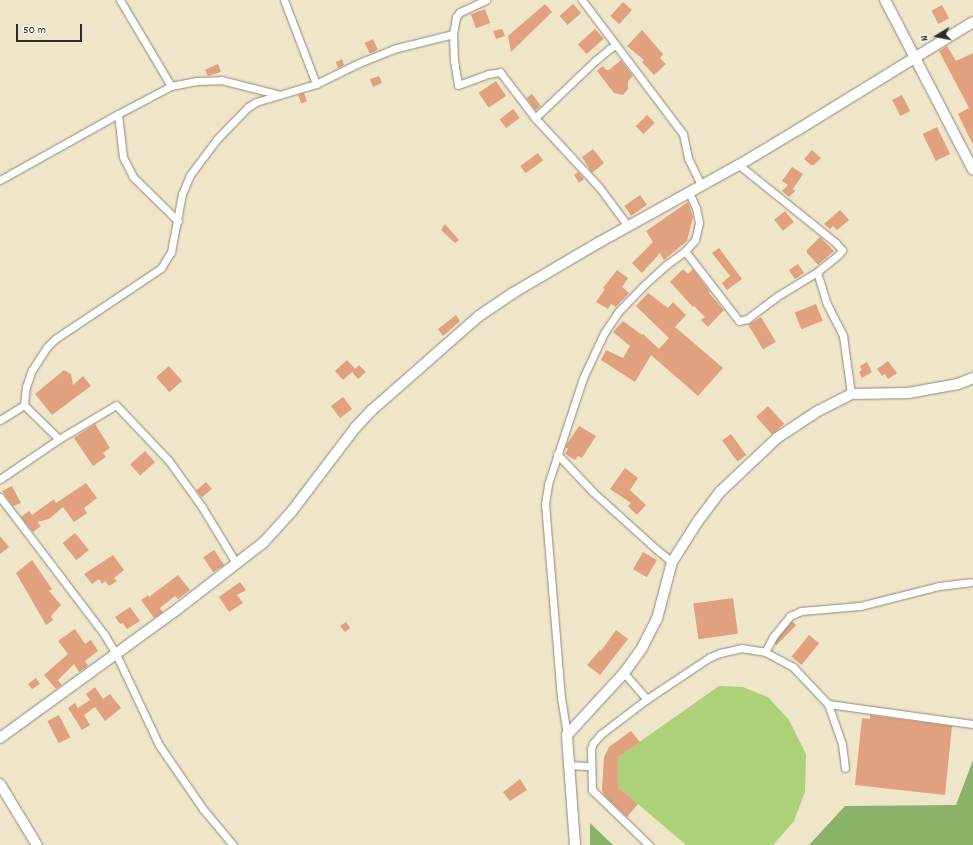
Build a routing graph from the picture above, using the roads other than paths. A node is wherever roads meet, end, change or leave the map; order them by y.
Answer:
1 (120, 0) edge
2 (284, 0) edge
3 (486, 0) edge
4 (582, 0) edge
5 (885, 0) edge
6 (973, 22) edge
7 (453, 34) junction
8 (616, 45) junction
9 (913, 58) junction
10 (316, 84) junction
11 (171, 86) junction
12 (278, 94) junction
13 (118, 114) junction
14 (535, 118) junction
15 (739, 165) junction
16 (973, 170) edge
17 (0, 180) edge
18 (701, 185) junction
19 (689, 192) junction
20 (178, 221) junction
21 (628, 226) junction
22 (685, 251) junction
23 (817, 272) junction
24 (973, 378) edge
25 (851, 394) junction
26 (24, 405) junction
27 (0, 420) edge
28 (59, 439) junction
29 (557, 454) junction
30 (0, 479) edge
31 (0, 496) edge
32 (672, 562) junction
33 (236, 563) junction
34 (970, 582) dead end
35 (765, 652) junction
36 (116, 654) junction
37 (624, 673) junction
38 (648, 699) junction
39 (828, 704) junction
40 (973, 724) edge
41 (567, 735) junction
42 (0, 738) edge
43 (569, 765) junction
44 (591, 766) junction
45 (845, 768) dead end
46 (0, 784) edge
47 (37, 845) edge
48 (233, 845) edge
49 (575, 845) edge
50 (649, 845) edge

1 - 11 street
2 - 10 street
3 - 7 street
4 - 8 street
5 - 9 street
6 - 9 street
7 - 10 street
7 - 14 street
8 - 14 street
8 - 18 street
9 - 15 street
9 - 16 street
10 - 12 street
11 - 12 street
11 - 13 street
12 - 20 street
13 - 17 street
13 - 20 street
14 - 21 street
15 - 18 street
15 - 23 street
18 - 19 street
19 - 21 street
19 - 22 street
20 - 26 street
21 - 33 street
22 - 23 street
22 - 29 street
23 - 25 street
24 - 25 street
25 - 32 street
26 - 27 street
26 - 28 street
28 - 30 street
28 - 33 street
29 - 32 street
29 - 41 street
31 - 36 street
32 - 37 street
33 - 36 street
34 - 35 street
35 - 38 street
35 - 39 street
36 - 42 street
36 - 48 street
37 - 38 street
37 - 41 street
38 - 44 street
39 - 40 street
39 - 45 street
41 - 43 street
43 - 44 street
43 - 49 street
44 - 50 street
46 - 47 street

